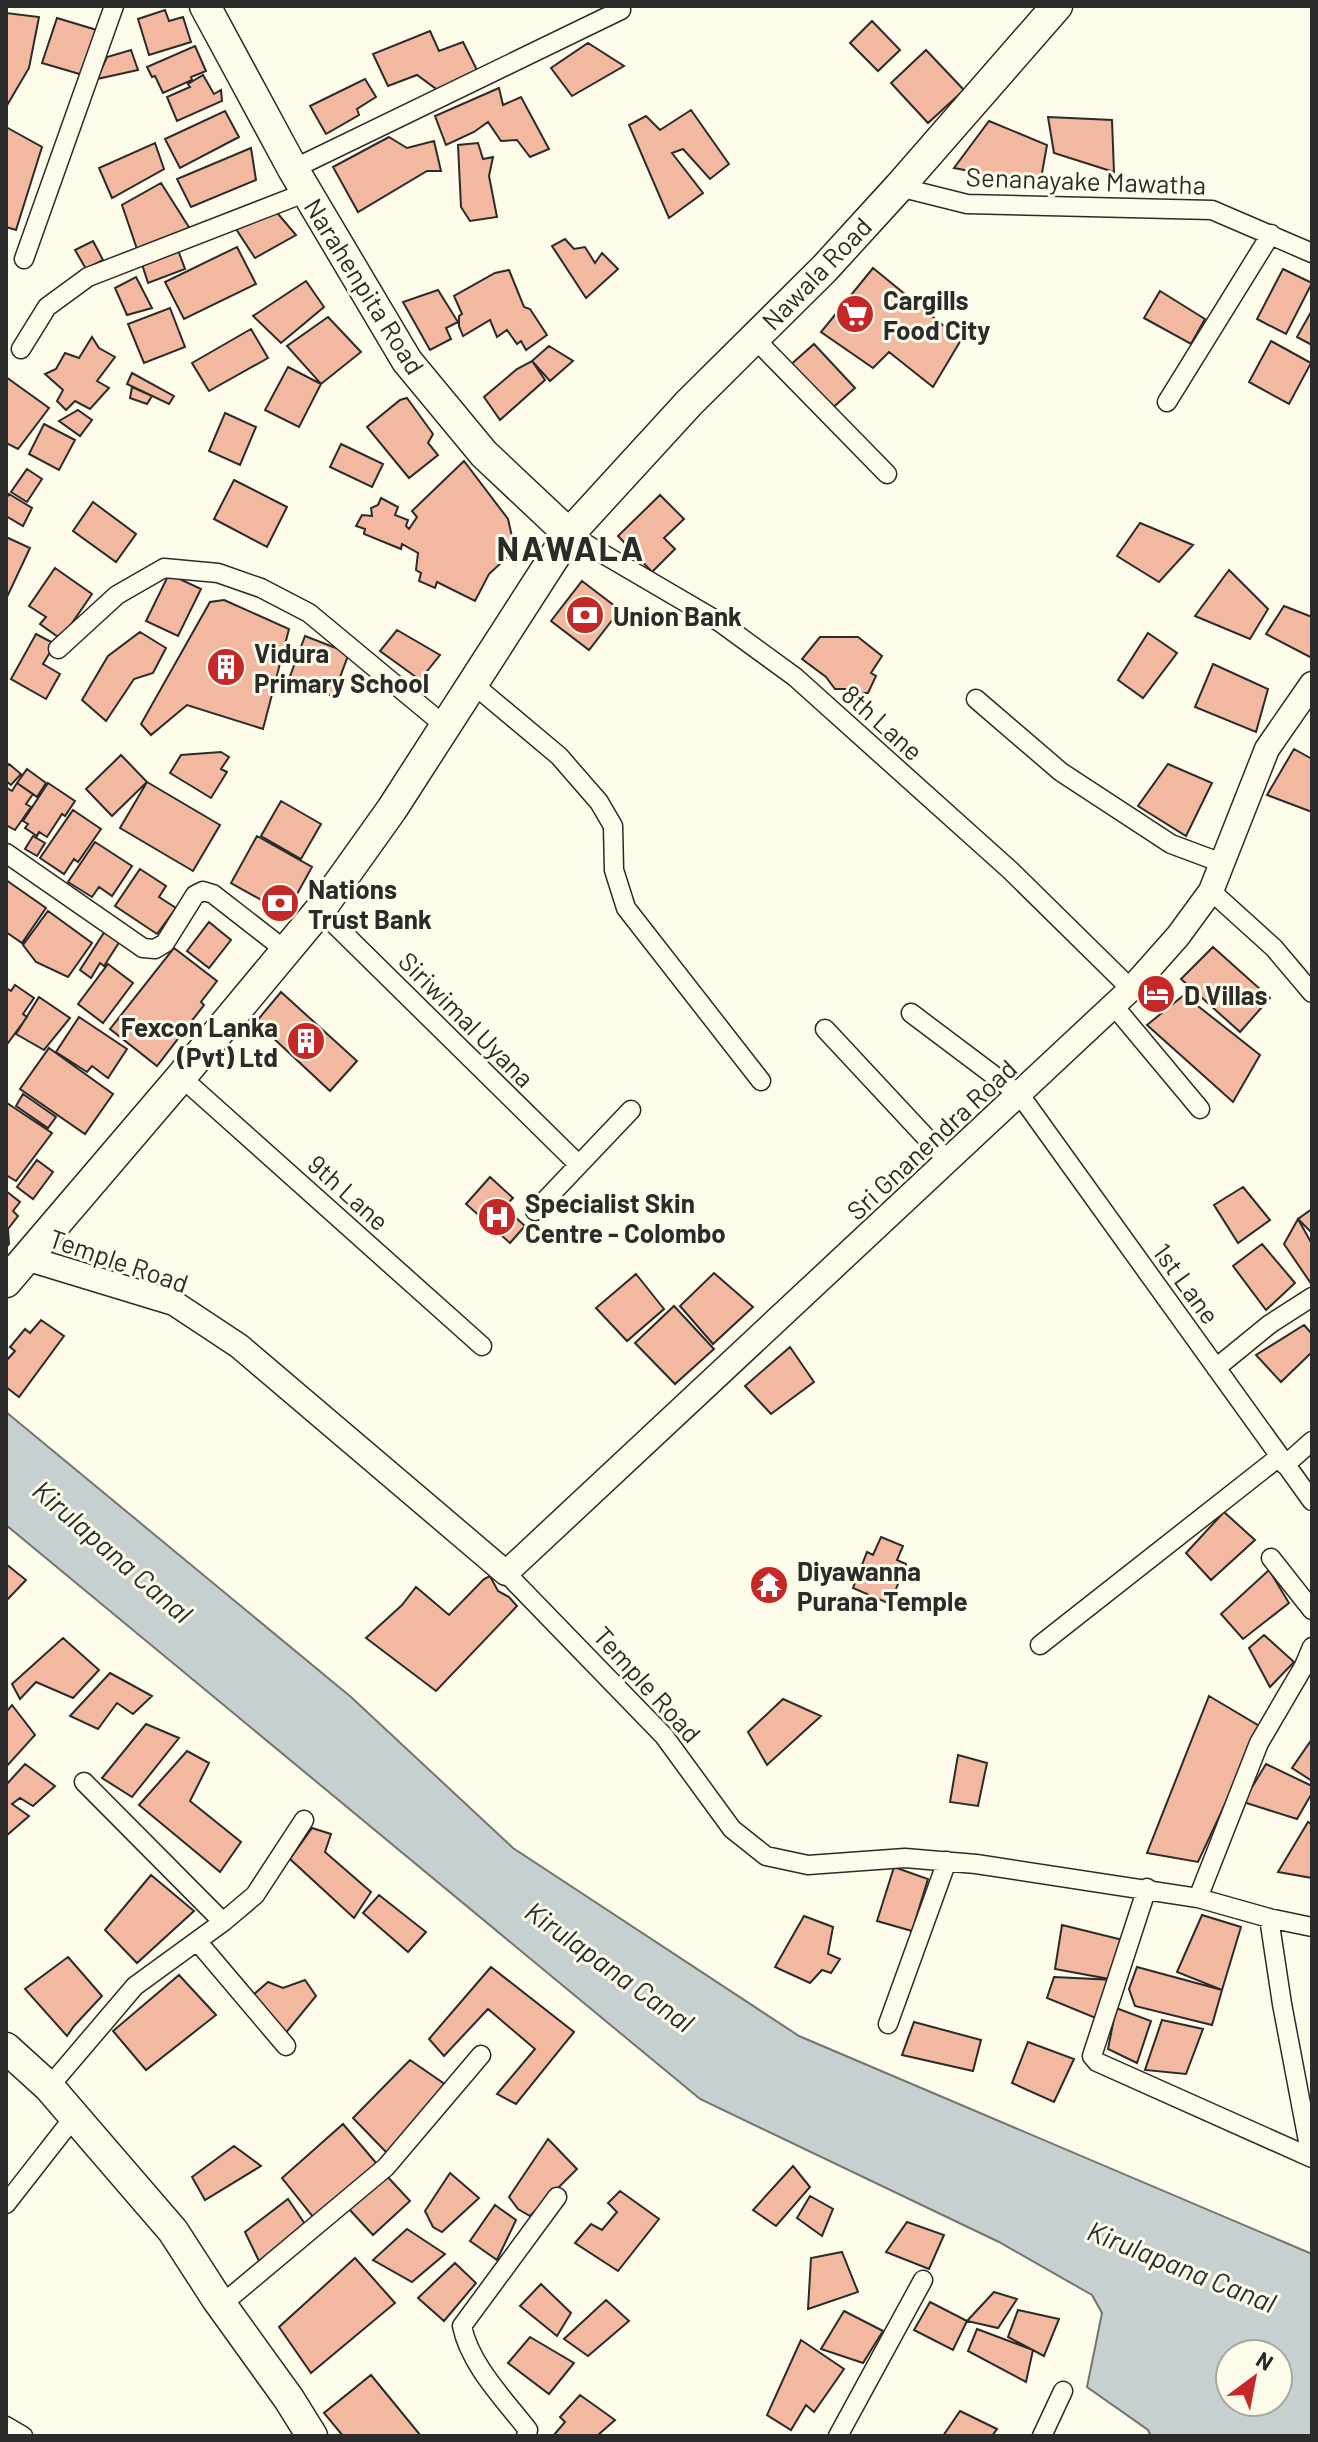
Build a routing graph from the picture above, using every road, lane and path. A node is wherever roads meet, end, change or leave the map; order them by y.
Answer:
1 (114, 6) edge
2 (205, 6) edge
3 (1057, 6) edge
4 (621, 10) dead end
5 (300, 181) junction
6 (899, 187) junction
7 (1271, 234) junction
8 (1312, 253) edge
9 (24, 259) dead end
10 (753, 337) junction
11 (21, 349) dead end
12 (1167, 402) dead end
13 (887, 474) dead end
14 (569, 534) junction
15 (58, 649) dead end
16 (473, 684) junction
17 (1312, 684) edge
18 (976, 699) dead end
19 (444, 725) junction
20 (6, 853) edge
21 (1222, 863) junction
22 (1211, 891) junction
23 (320, 910) junction
24 (285, 950) junction
25 (1312, 993) edge
26 (1123, 998) junction
27 (911, 1013) dead end
28 (825, 1029) dead end
29 (181, 1077) junction
30 (761, 1081) dead end
31 (1020, 1095) junction
32 (1200, 1109) dead end
33 (631, 1110) dead end
34 (948, 1161) junction
35 (579, 1165) junction
36 (535, 1211) dead end
37 (13, 1270) edge
38 (1312, 1297) edge
39 (482, 1346) dead end
40 (1216, 1368) junction
41 (1312, 1441) edge
42 (1282, 1461) junction
43 (1312, 1501) edge
44 (1271, 1558) dead end
45 (506, 1573) junction
46 (1312, 1610) edge
47 (1040, 1645) dead end
48 (1312, 1647) edge
49 (84, 1782) dead end
50 (304, 1820) dead end
51 (947, 1861) junction
52 (1147, 1888) junction
53 (1198, 1898) junction
54 (1269, 1918) junction
55 (223, 1922) junction
56 (1312, 1927) edge
57 (197, 1941) junction
58 (888, 2024) dead end
59 (286, 2046) dead end
60 (6, 2048) edge
61 (481, 2055) dead end
62 (49, 2087) junction
63 (74, 2117) junction
64 (1311, 2158) edge
65 (557, 2197) dead end
66 (6, 2204) edge
67 (923, 2280) dead end
68 (221, 2305) junction
69 (1063, 2391) dead end
70 (6, 2426) edge
71 (23, 2436) edge
72 (312, 2436) edge
73 (526, 2436) edge
74 (838, 2436) edge
75 (1042, 2436) edge

1 - 9 street
2 - 5 main road, Narahenpita Road
3 - 6 main road, Nawala Road
4 - 5 street
5 - 11 street
5 - 14 main road, Narahenpita Road
6 - 7 street, Senanayake Mawatha
6 - 10 main road, Nawala Road
7 - 8 street, Senanayake Mawatha
7 - 12 street
10 - 13 street
10 - 14 main road, Nawala Road
14 - 16 main road, Nawala Road
14 - 26 street, 8th Lane
15 - 19 street
16 - 19 main road, Nawala Road
16 - 30 street
17 - 21 street, Sri Gnanendra Road
18 - 21 street
19 - 23 main road, Nawala Road
20 - 24 street
21 - 22 street, Sri Gnanendra Road
22 - 25 street
22 - 26 street, Sri Gnanendra Road
23 - 24 main road, Nawala Road
23 - 35 street, Siriwimal Uyana
24 - 29 main road, Nawala Road
26 - 31 street, Sri Gnanendra Road
26 - 32 street, 8th Lane
27 - 31 street, 1st Lane
28 - 34 street
29 - 37 main road, Nawala Road
29 - 39 street, 9th Lane
31 - 34 street, Sri Gnanendra Road
31 - 40 street, 1st Lane
33 - 35 street
34 - 45 street, Sri Gnanendra Road
35 - 36 street
37 - 45 street, Temple Road
38 - 40 street
40 - 42 street, 1st Lane
41 - 42 street
42 - 43 street, 1st Lane
42 - 47 street
44 - 46 street
45 - 51 street, Temple Road
48 - 53 street
49 - 55 street
50 - 55 street
51 - 52 street, Temple Road
51 - 58 street
52 - 53 street, Temple Road
52 - 64 street
53 - 54 street, Temple Road
54 - 56 street, Temple Road
54 - 64 street
55 - 57 street
57 - 59 street
57 - 62 street
60 - 62 main road
61 - 68 street
62 - 63 main road
63 - 66 street
63 - 68 main road
65 - 73 street
67 - 74 street
68 - 72 main road
69 - 75 street
70 - 71 street

